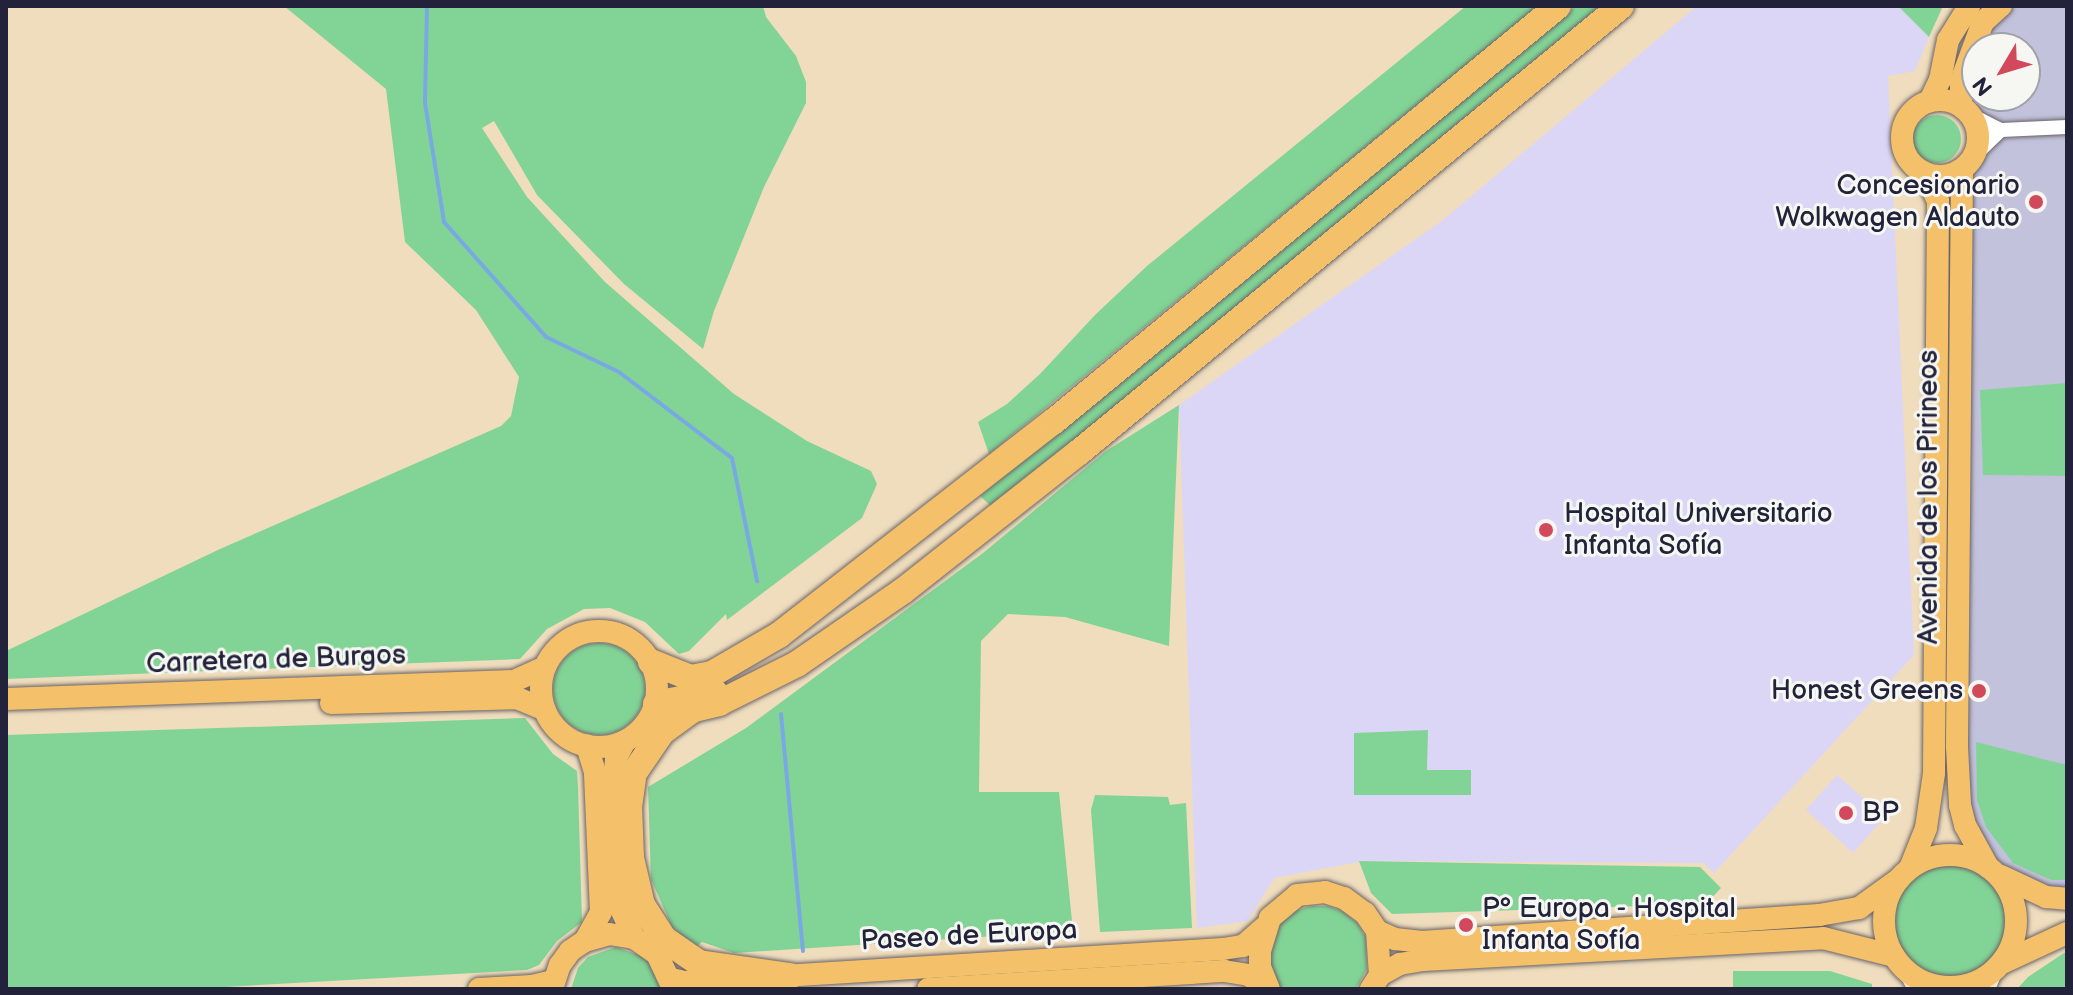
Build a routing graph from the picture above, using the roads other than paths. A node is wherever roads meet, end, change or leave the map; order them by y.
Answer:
1 (1558, 6) edge
2 (1621, 6) edge
3 (1969, 6) edge
4 (2001, 6) edge
5 (1979, 32) edge
6 (1930, 101) junction
7 (1961, 108) edge
8 (1967, 112) edge
9 (1970, 112) edge
10 (2067, 127) edge
11 (2001, 130) junction
12 (1969, 162) junction
13 (1925, 173) junction
14 (651, 662) junction
15 (545, 667) junction
16 (750, 686) junction
17 (6, 699) edge
18 (656, 704) junction
19 (545, 710) junction
20 (6, 714) edge
21 (625, 741) junction
22 (587, 745) junction
23 (1993, 871) junction
24 (1904, 874) junction
25 (2067, 899) edge
26 (1264, 928) junction
27 (1377, 931) junction
28 (2067, 933) edge
29 (634, 938) junction
30 (585, 941) junction
31 (1907, 972) edge
32 (1992, 975) edge
33 (790, 976) junction
34 (1376, 982) edge
35 (672, 984) edge
36 (553, 985) edge
37 (1267, 987) edge
38 (479, 989) edge
39 (928, 989) edge

1 - 14 highway
2 - 16 highway
3 - 6 main road
4 - 5 main road
6 - 7 main road
6 - 13 main road
8 - 12 main road
9 - 11 street
10 - 11 street
11 - 12 street
12 - 13 main road
12 - 23 main road, Avenida de los Pirineos
13 - 24 main road, Avenida de los Pirineos
14 - 15 main road
14 - 18 main road
15 - 17 main road, Carretera de Burgos
15 - 19 main road
16 - 18 highway
16 - 33 highway
18 - 21 main road
19 - 20 main road, Carretera de Burgos
19 - 22 main road
21 - 22 main road
21 - 29 main road
22 - 30 main road
23 - 24 main road
23 - 25 main road
23 - 32 main road
24 - 27 main road
24 - 31 main road
26 - 27 main road, Paseo de Europa
26 - 33 main road, Paseo de Europa
26 - 37 main road
27 - 34 main road
28 - 32 main road
29 - 30 main road
29 - 35 main road
30 - 36 main road
31 - 32 main road
31 - 34 main road
33 - 35 main road, Paseo de Europa
36 - 38 main road
37 - 39 main road, Paseo de Europa

